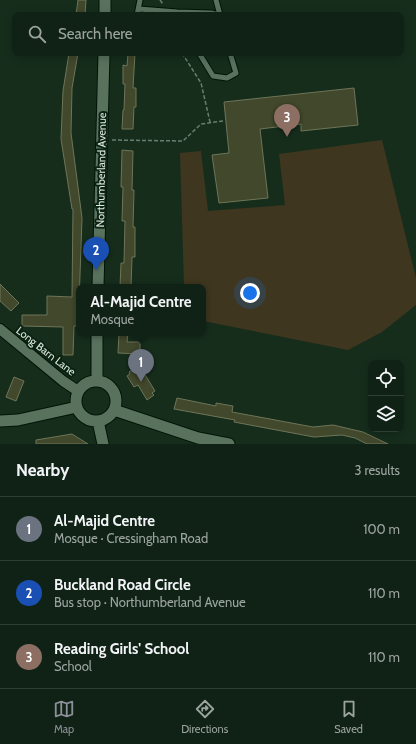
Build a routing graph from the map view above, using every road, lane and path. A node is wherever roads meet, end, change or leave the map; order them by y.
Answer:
1 (105, 0) edge
2 (140, 0) edge
3 (216, 0) edge
4 (138, 9) junction
5 (104, 12) edge
6 (138, 12) edge
7 (167, 12) edge
8 (219, 12) edge
9 (104, 56) edge
10 (184, 56) edge
11 (201, 56) edge
12 (231, 56) edge
13 (223, 121) dead end
14 (210, 122) junction
15 (101, 139) junction
16 (98, 284) edge
17 (0, 329) edge
18 (98, 336) edge
19 (96, 381) junction
20 (78, 391) junction
21 (77, 407) junction
22 (114, 410) junction
23 (0, 420) edge
24 (98, 421) junction
25 (103, 444) edge
26 (229, 444) edge

1 - 5 street
2 - 4 lane
3 - 8 lane
4 - 6 lane
4 - 7 lane
9 - 15 street, Northumberland Avenue
10 - 14 path
11 - 12 lane
13 - 14 path
14 - 15 path
15 - 16 street, Northumberland Avenue
17 - 20 street, Long Barn Lane
18 - 19 street
19 - 20 street
19 - 22 street
20 - 21 street
21 - 23 street
21 - 24 street
22 - 24 street
22 - 26 street
24 - 25 street

